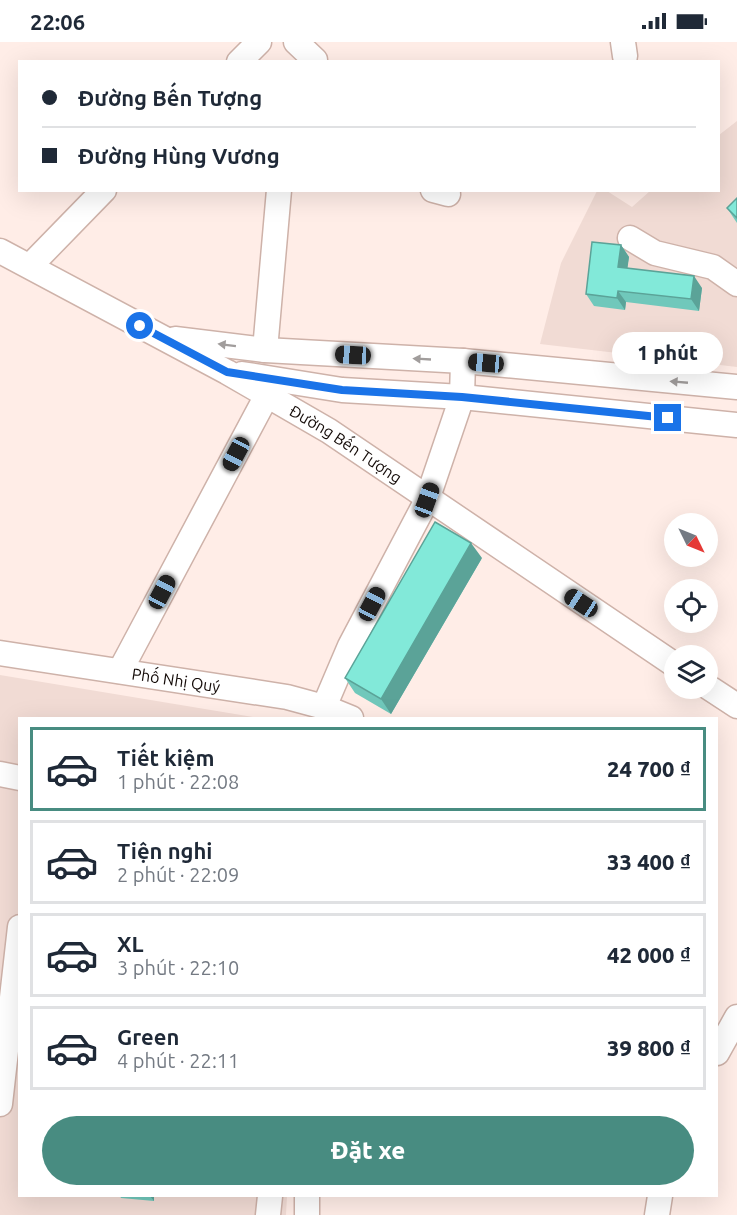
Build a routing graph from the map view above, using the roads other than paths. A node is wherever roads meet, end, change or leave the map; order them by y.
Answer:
1 (259, 42) edge
2 (296, 42) edge
3 (240, 60) edge
4 (315, 60) edge
5 (102, 192) edge
6 (279, 192) edge
7 (630, 238) dead end
8 (0, 251) edge
9 (31, 265) junction
10 (737, 285) edge
11 (159, 337) junction
12 (265, 350) junction
13 (464, 361) junction
14 (227, 372) junction
15 (737, 387) edge
16 (267, 395) junction
17 (462, 397) junction
18 (737, 425) edge
19 (427, 500) junction
20 (0, 653) edge
21 (664, 658) edge
22 (120, 671) junction
23 (718, 694) edge
24 (737, 706) edge
25 (324, 707) junction
26 (349, 717) edge
27 (0, 774) edge
28 (18, 778) edge
29 (18, 945) edge
30 (737, 1017) edge
31 (718, 1051) edge
32 (0, 1104) edge
33 (270, 1197) edge
34 (307, 1197) edge
35 (660, 1197) edge
36 (268, 1215) edge
37 (307, 1215) edge
38 (657, 1215) edge

1 - 3 street
2 - 4 street
5 - 9 street
6 - 12 street
7 - 10 street
8 - 9 street, Đường Bến Tượng
9 - 11 street, Đường Bến Tượng
12 -> 11 street
11 - 14 street, Đường Bến Tượng
13 -> 12 street
15 -> 13 street
13 - 17 street
14 - 16 street, Đường Bến Tượng
14 - 17 street
16 - 19 street, Đường Bến Tượng
16 - 22 street
17 - 18 street
17 - 19 street
19 - 21 street, Đường Bến Tượng
19 - 25 street
20 - 22 street, Phố Nhị Quý
22 - 25 street, Phố Nhị Quý
23 - 24 street
25 - 26 street, Phố Nhị Quý
27 - 28 street
29 - 32 street
30 - 31 street
33 - 36 street
34 - 37 street
35 - 38 street

